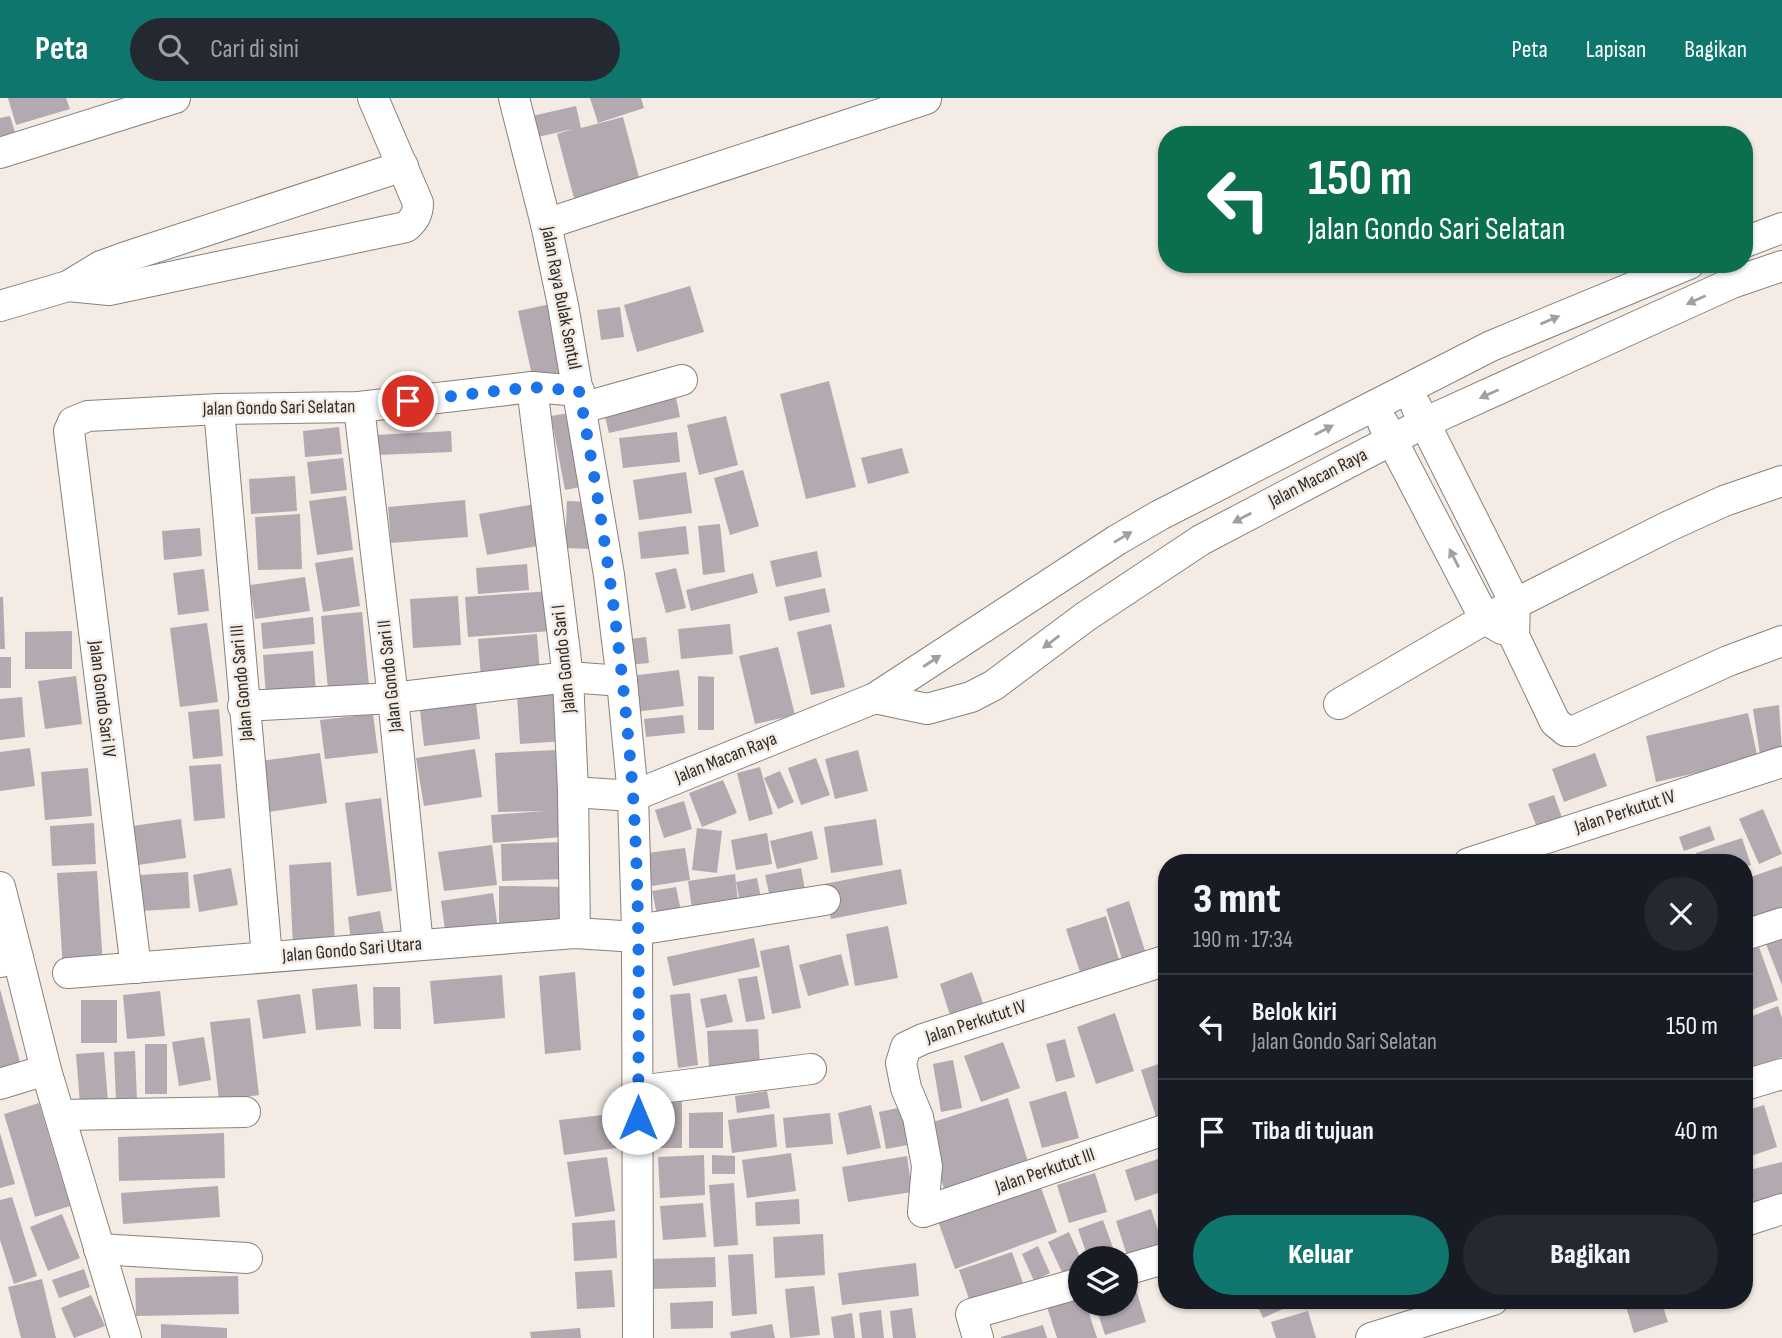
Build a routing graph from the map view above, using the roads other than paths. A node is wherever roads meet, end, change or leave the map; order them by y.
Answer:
1 (175, 98) edge
2 (373, 98) edge
3 (514, 98) edge
4 (926, 99) edge
5 (86, 111) edge
6 (0, 153) edge
7 (403, 166) junction
8 (546, 224) junction
9 (1782, 228) edge
10 (1753, 239) edge
11 (1782, 266) edge
12 (1753, 270) edge
13 (1667, 273) edge
14 (1728, 274) edge
15 (68, 286) junction
16 (0, 306) edge
17 (682, 380) dead end
18 (532, 387) junction
19 (1407, 388) junction
20 (580, 400) junction
21 (1373, 405) junction
22 (359, 407) junction
23 (219, 409) junction
24 (1424, 423) junction
25 (69, 431) joint
26 (1392, 440) junction
27 (1782, 481) edge
28 (1515, 603) junction
29 (1485, 619) junction
30 (1514, 636) junction
31 (1782, 641) edge
32 (568, 677) junction
33 (622, 681) junction
34 (393, 698) junction
35 (875, 698) junction
36 (1339, 704) dead end
37 (243, 706) junction
38 (1782, 762) edge
39 (573, 792) junction
40 (633, 796) junction
41 (1497, 854) edge
42 (0, 887) edge
43 (825, 900) dead end
44 (1782, 923) edge
45 (1753, 932) edge
46 (575, 933) junction
47 (637, 934) junction
48 (418, 945) junction
49 (267, 957) junction
50 (9, 960) edge
51 (1158, 963) edge
52 (136, 968) junction
53 (68, 973) dead end
54 (811, 1069) dead end
55 (46, 1070) junction
56 (1782, 1074) edge
57 (1753, 1083) edge
58 (0, 1084) edge
59 (639, 1091) junction
60 (245, 1112) dead end
61 (60, 1115) junction
62 (1158, 1132) edge
63 (1782, 1209) edge
64 (923, 1212) joint
65 (1753, 1218) edge
66 (99, 1249) junction
67 (247, 1258) dead end
68 (1158, 1261) edge
69 (1138, 1266) edge
70 (1068, 1286) edge
71 (1459, 1309) edge
72 (126, 1338) edge
73 (638, 1338) edge
74 (978, 1338) edge
75 (1371, 1338) edge

1 - 5 street
2 - 7 street
3 - 8 street, Jalan Raya Bulak Sentul
4 - 8 street
5 - 6 street
7 - 15 street
7 - 15 street
8 - 20 street, Jalan Raya Bulak Sentul
9 - 10 street
11 - 12 street, Jalan Macan Raya
19 -> 13 street, Jalan Macan Raya
14 -> 24 street, Jalan Macan Raya
15 - 16 street
17 - 20 street
18 - 20 street, Jalan Gondo Sari Selatan
18 - 22 street, Jalan Gondo Sari Selatan
18 - 32 street, Jalan Gondo Sari I
19 - 21 street, Jalan Macan Raya
19 - 24 street
20 - 33 street, Jalan Raya Bulak Sentul
21 - 26 street
35 -> 21 street, Jalan Macan Raya
22 - 23 street, Jalan Gondo Sari Selatan
22 - 34 street, Jalan Gondo Sari II
23 - 25 street, Jalan Gondo Sari Selatan
23 - 37 street, Jalan Gondo Sari III
24 - 26 street, Jalan Macan Raya
24 - 28 street
25 - 52 street, Jalan Gondo Sari IV
29 -> 26 street
26 -> 35 street, Jalan Macan Raya
27 - 28 street
28 - 29 street
28 - 30 street
29 - 30 street
29 - 36 street
30 - 31 street
32 - 33 street
32 - 34 street
32 - 39 street, Jalan Gondo Sari I
33 - 40 street, Jalan Raya Bulak Sentul
34 - 37 street
34 - 48 street, Jalan Gondo Sari II
35 - 40 street, Jalan Macan Raya
37 - 49 street, Jalan Gondo Sari III
38 - 41 street, Jalan Perkutut IV
39 - 40 street, Jalan Macan Raya
39 - 46 street, Jalan Gondo Sari I
40 - 47 street, Jalan Raya Bulak Sentul
42 - 50 street
43 - 47 street, Jalan Gondo Sari Utara
44 - 45 street
46 - 47 street, Jalan Gondo Sari Utara
46 - 48 street, Jalan Gondo Sari Utara
47 - 59 street, Jalan Raya Bulak Sentul
48 - 49 street, Jalan Gondo Sari Utara
49 - 52 street, Jalan Gondo Sari Utara
50 - 55 street
51 - 64 street, Jalan Perkutut IV
52 - 53 street, Jalan Gondo Sari Utara
54 - 59 street
55 - 58 street
55 - 61 street
56 - 57 street
59 - 73 street, Jalan Raya Bulak Sentul
60 - 61 street
61 - 66 street
62 - 64 street, Jalan Perkutut III
63 - 65 street
66 - 67 street
66 - 72 street
68 - 69 street
70 - 74 street
71 - 75 street

